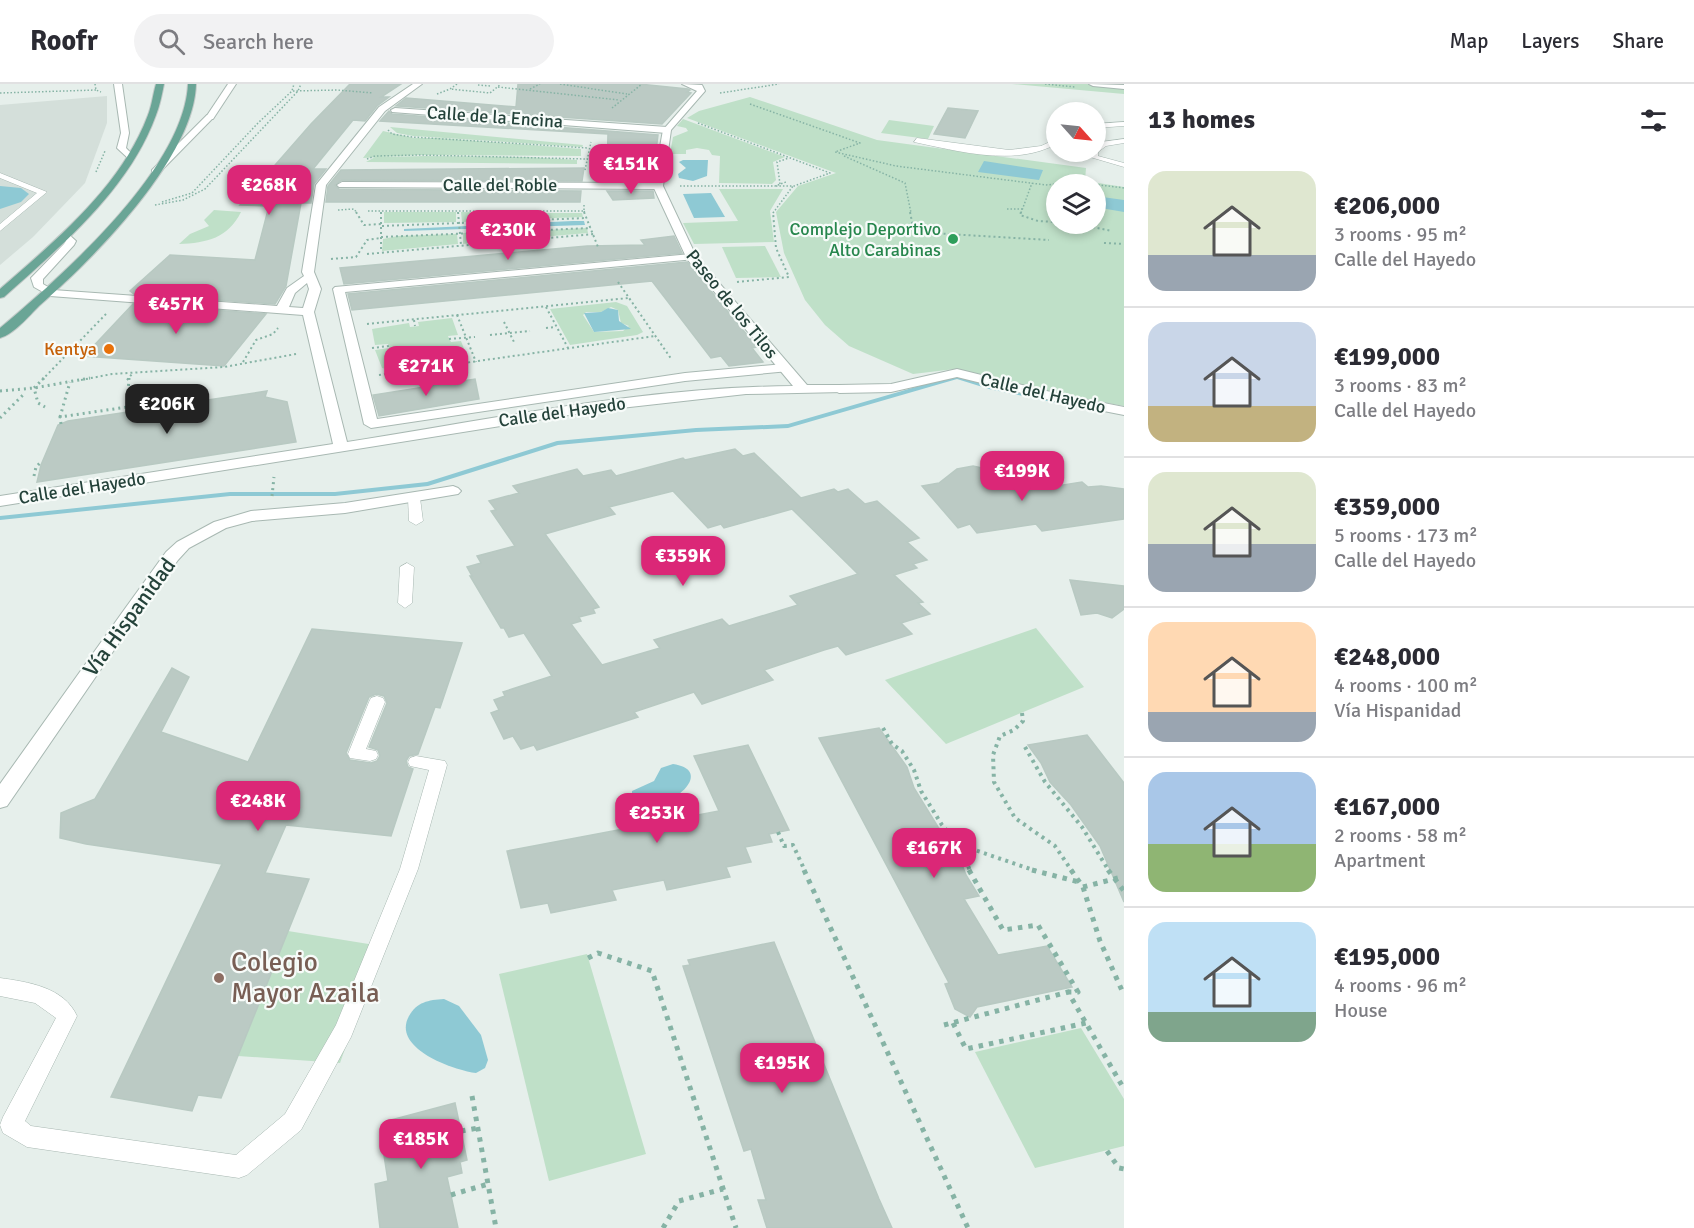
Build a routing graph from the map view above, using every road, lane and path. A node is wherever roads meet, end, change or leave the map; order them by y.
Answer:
1 (95, 84) edge
2 (118, 84) edge
3 (160, 84) edge
4 (192, 84) edge
5 (232, 84) edge
6 (294, 84) edge
7 (301, 84) edge
8 (418, 84) edge
9 (457, 84) edge
10 (478, 84) edge
11 (501, 84) edge
12 (542, 84) edge
13 (560, 84) edge
14 (642, 84) edge
15 (686, 84) edge
16 (779, 84) edge
17 (1094, 84) edge
18 (490, 86) dead end
19 (474, 87) dead end
20 (498, 87) junction
21 (1124, 87) edge
22 (450, 89) junction
23 (715, 89) dead end
24 (96, 90) junction
25 (299, 90) junction
26 (529, 90) junction
27 (292, 91) junction
28 (470, 91) junction
29 (526, 92) dead end
30 (0, 93) edge
31 (102, 93) dead end
32 (379, 93) dead end
33 (434, 94) dead end
34 (627, 94) junction
35 (463, 95) dead end
36 (620, 100) junction
37 (395, 110) dead end
38 (696, 122) dead end
39 (1124, 124) edge
40 (600, 125) junction
41 (1106, 125) edge
42 (387, 129) dead end
43 (667, 130) junction
44 (917, 140) dead end
45 (1124, 141) edge
46 (108, 143) dead end
47 (1106, 144) edge
48 (1046, 147) edge
49 (588, 148) junction
50 (835, 152) dead end
51 (130, 157) junction
52 (789, 158) junction
53 (586, 159) junction
54 (364, 160) dead end
55 (1106, 160) edge
56 (1124, 160) edge
57 (155, 172) junction
58 (0, 175) edge
59 (93, 178) dead end
60 (786, 182) dead end
61 (780, 184) junction
62 (342, 185) dead end
63 (1022, 185) dead end
64 (582, 186) junction
65 (658, 186) junction
66 (775, 186) junction
67 (794, 186) junction
68 (1007, 209) dead end
69 (1022, 209) junction
70 (335, 210) dead end
71 (369, 211) dead end
72 (584, 211) junction
73 (381, 212) junction
74 (458, 212) junction
75 (521, 212) junction
76 (587, 218) junction
77 (1046, 221) edge
78 (523, 222) junction
79 (459, 224) junction
80 (382, 225) junction
81 (0, 228) edge
82 (591, 228) junction
83 (524, 229) junction
84 (1106, 230) edge
85 (1112, 231) dead end
86 (459, 232) junction
87 (594, 234) junction
88 (66, 235) junction
89 (381, 238) junction
90 (526, 240) junction
91 (1050, 240) dead end
92 (1104, 243) dead end
93 (1124, 244) edge
94 (461, 246) junction
95 (381, 252) junction
96 (367, 254) dead end
97 (691, 257) junction
98 (332, 259) dead end
99 (606, 265) junction
100 (309, 278) junction
101 (714, 285) junction
102 (50, 293) junction
103 (0, 295) edge
104 (629, 298) junction
105 (546, 307) junction
106 (282, 310) junction
107 (308, 312) junction
108 (107, 313) dead end
109 (457, 315) junction
110 (414, 320) junction
111 (504, 322) dead end
112 (364, 325) dead end
113 (415, 326) dead end
114 (556, 327) junction
115 (546, 328) dead end
116 (530, 331) dead end
117 (510, 333) junction
118 (0, 334) edge
119 (490, 335) dead end
120 (655, 336) junction
121 (475, 337) dead end
122 (466, 338) junction
123 (449, 339) dead end
124 (514, 342) dead end
125 (389, 346) dead end
126 (568, 348) junction
127 (366, 349) dead end
128 (518, 350) dead end
129 (302, 353) dead end
130 (520, 355) junction
131 (427, 359) dead end
132 (476, 362) junction
133 (430, 368) junction
134 (784, 368) junction
135 (132, 374) junction
136 (375, 376) dead end
137 (685, 377) junction
138 (70, 382) junction
139 (34, 388) junction
140 (802, 388) junction
141 (0, 392) edge
142 (24, 394) dead end
143 (45, 407) dead end
144 (1124, 411) edge
145 (60, 417) junction
146 (0, 418) edge
147 (61, 424) dead end
148 (341, 446) junction
149 (42, 461) dead end
150 (32, 484) dead end
151 (453, 492) dead end
152 (414, 498) junction
153 (0, 501) edge
154 (416, 521) dead end
155 (407, 567) dead end
156 (405, 603) dead end
157 (376, 702) dead end
158 (1022, 713) dead end
159 (883, 728) dead end
160 (1025, 747) dead end
161 (370, 755) dead end
162 (416, 762) dead end
163 (0, 800) edge
164 (778, 832) dead end
165 (955, 847) dead end
166 (961, 847) junction
167 (1116, 879) junction
168 (1080, 882) junction
169 (1083, 887) junction
170 (1124, 891) edge
171 (588, 958) dead end
172 (0, 987) edge
173 (1068, 992) junction
174 (1124, 995) edge
175 (953, 1023) junction
176 (1086, 1023) junction
177 (944, 1025) dead end
178 (1124, 1089) edge
179 (472, 1096) dead end
180 (478, 1128) junction
181 (461, 1131) dead end
182 (1107, 1151) dead end
183 (1124, 1169) edge
184 (488, 1184) junction
185 (723, 1189) junction
186 (451, 1195) dead end
187 (496, 1228) edge
188 (663, 1228) edge
189 (736, 1228) edge
190 (968, 1228) edge

1 - 24 path
2 - 51 street
3 - 51 main road
4 - 57 main road
5 - 57 street
6 - 27 path
7 - 25 path
8 - 100 street
9 - 22 path
10 - 18 path
10 - 19 path
11 - 20 path
12 - 26 path
13 - 34 path
14 - 34 path
15 - 43 street
16 - 23 path
17 - 21 street
20 - 26 path
20 - 28 path
22 - 28 path
22 - 33 path
24 - 30 path
24 - 31 path
25 - 27 path
25 - 27 path
25 - 32 path
26 - 29 path
26 - 36 path
28 - 35 path
34 - 36 path
36 - 40 path
37 - 40 street, Calle de la Encina
38 - 52 path
39 - 41 lane
40 - 43 street, Calle de la Encina
40 - 49 path
42 - 49 path
43 - 65 street
44 - 48 lane
45 - 47 lane
46 - 59 path
49 - 53 path
50 - 91 path
51 - 88 main road
52 - 61 path
52 - 67 path
53 - 54 path
53 - 64 path
55 - 56 lane
57 - 102 main road
58 - 81 lane
60 - 61 path
61 - 66 path
62 - 64 street, Calle del Roble
63 - 69 path
64 - 65 street, Calle del Roble
64 - 72 path
65 - 66 path
65 - 97 street, Paseo de los Tilos
66 - 67 path
67 - 101 path
68 - 69 path
69 - 77 path
70 - 80 path
71 - 73 path
72 - 75 path
72 - 76 path
73 - 74 path
73 - 80 path
74 - 75 path
74 - 79 path
75 - 78 path
76 - 78 path
76 - 82 path
78 - 79 path
78 - 83 path
79 - 80 path
79 - 86 path
80 - 89 path
82 - 83 path
82 - 87 path
83 - 86 path
83 - 90 path
84 - 85 path
86 - 89 path
86 - 94 path
87 - 90 path
87 - 99 path
88 - 102 street
88 - 103 main road
89 - 95 path
89 - 98 path
90 - 94 path
92 - 93 path
94 - 95 path
95 - 96 path
97 - 99 street
97 - 101 street, Paseo de los Tilos
99 - 104 path
99 - 137 street
100 - 106 street
100 - 107 street
101 - 134 street, Paseo de los Tilos
102 - 106 street
102 - 118 main road
104 - 105 path
104 - 120 path
105 - 109 path
105 - 114 path
106 - 107 street
107 - 148 street
108 - 139 path
109 - 110 path
109 - 122 path
110 - 112 path
110 - 113 path
111 - 117 path
114 - 115 path
114 - 126 path
116 - 117 path
117 - 119 path
117 - 124 path
120 - 126 path
120 - 137 path
121 - 122 path
122 - 123 path
122 - 132 path
125 - 127 path
126 - 130 path
128 - 130 path
129 - 135 path
130 - 132 path
131 - 133 path
132 - 133 path
133 - 136 path
134 - 137 street
134 - 140 street, Paseo de los Tilos
135 - 138 path
135 - 145 path
138 - 139 path
138 - 145 path
139 - 141 path
139 - 143 path
140 - 144 street, Calle del Hayedo
140 - 148 street, Calle del Hayedo
142 - 146 path
145 - 147 path
148 - 153 street, Calle del Hayedo
149 - 150 path
151 - 152 street, Vía Hispanidad
152 - 154 lane
152 - 163 street, Vía Hispanidad
155 - 156 lane
157 - 161 lane
158 - 168 path
159 - 166 path
160 - 167 path
162 - 172 lane
164 - 190 path
165 - 166 path
166 - 168 path
166 - 173 path
167 - 169 path
167 - 170 path
168 - 169 path
169 - 174 path
171 - 185 path
173 - 175 path
173 - 176 path
175 - 176 path
175 - 177 path
176 - 178 path
179 - 180 path
180 - 181 path
180 - 184 path
182 - 183 path
184 - 186 path
184 - 187 path
185 - 188 path
185 - 189 path

